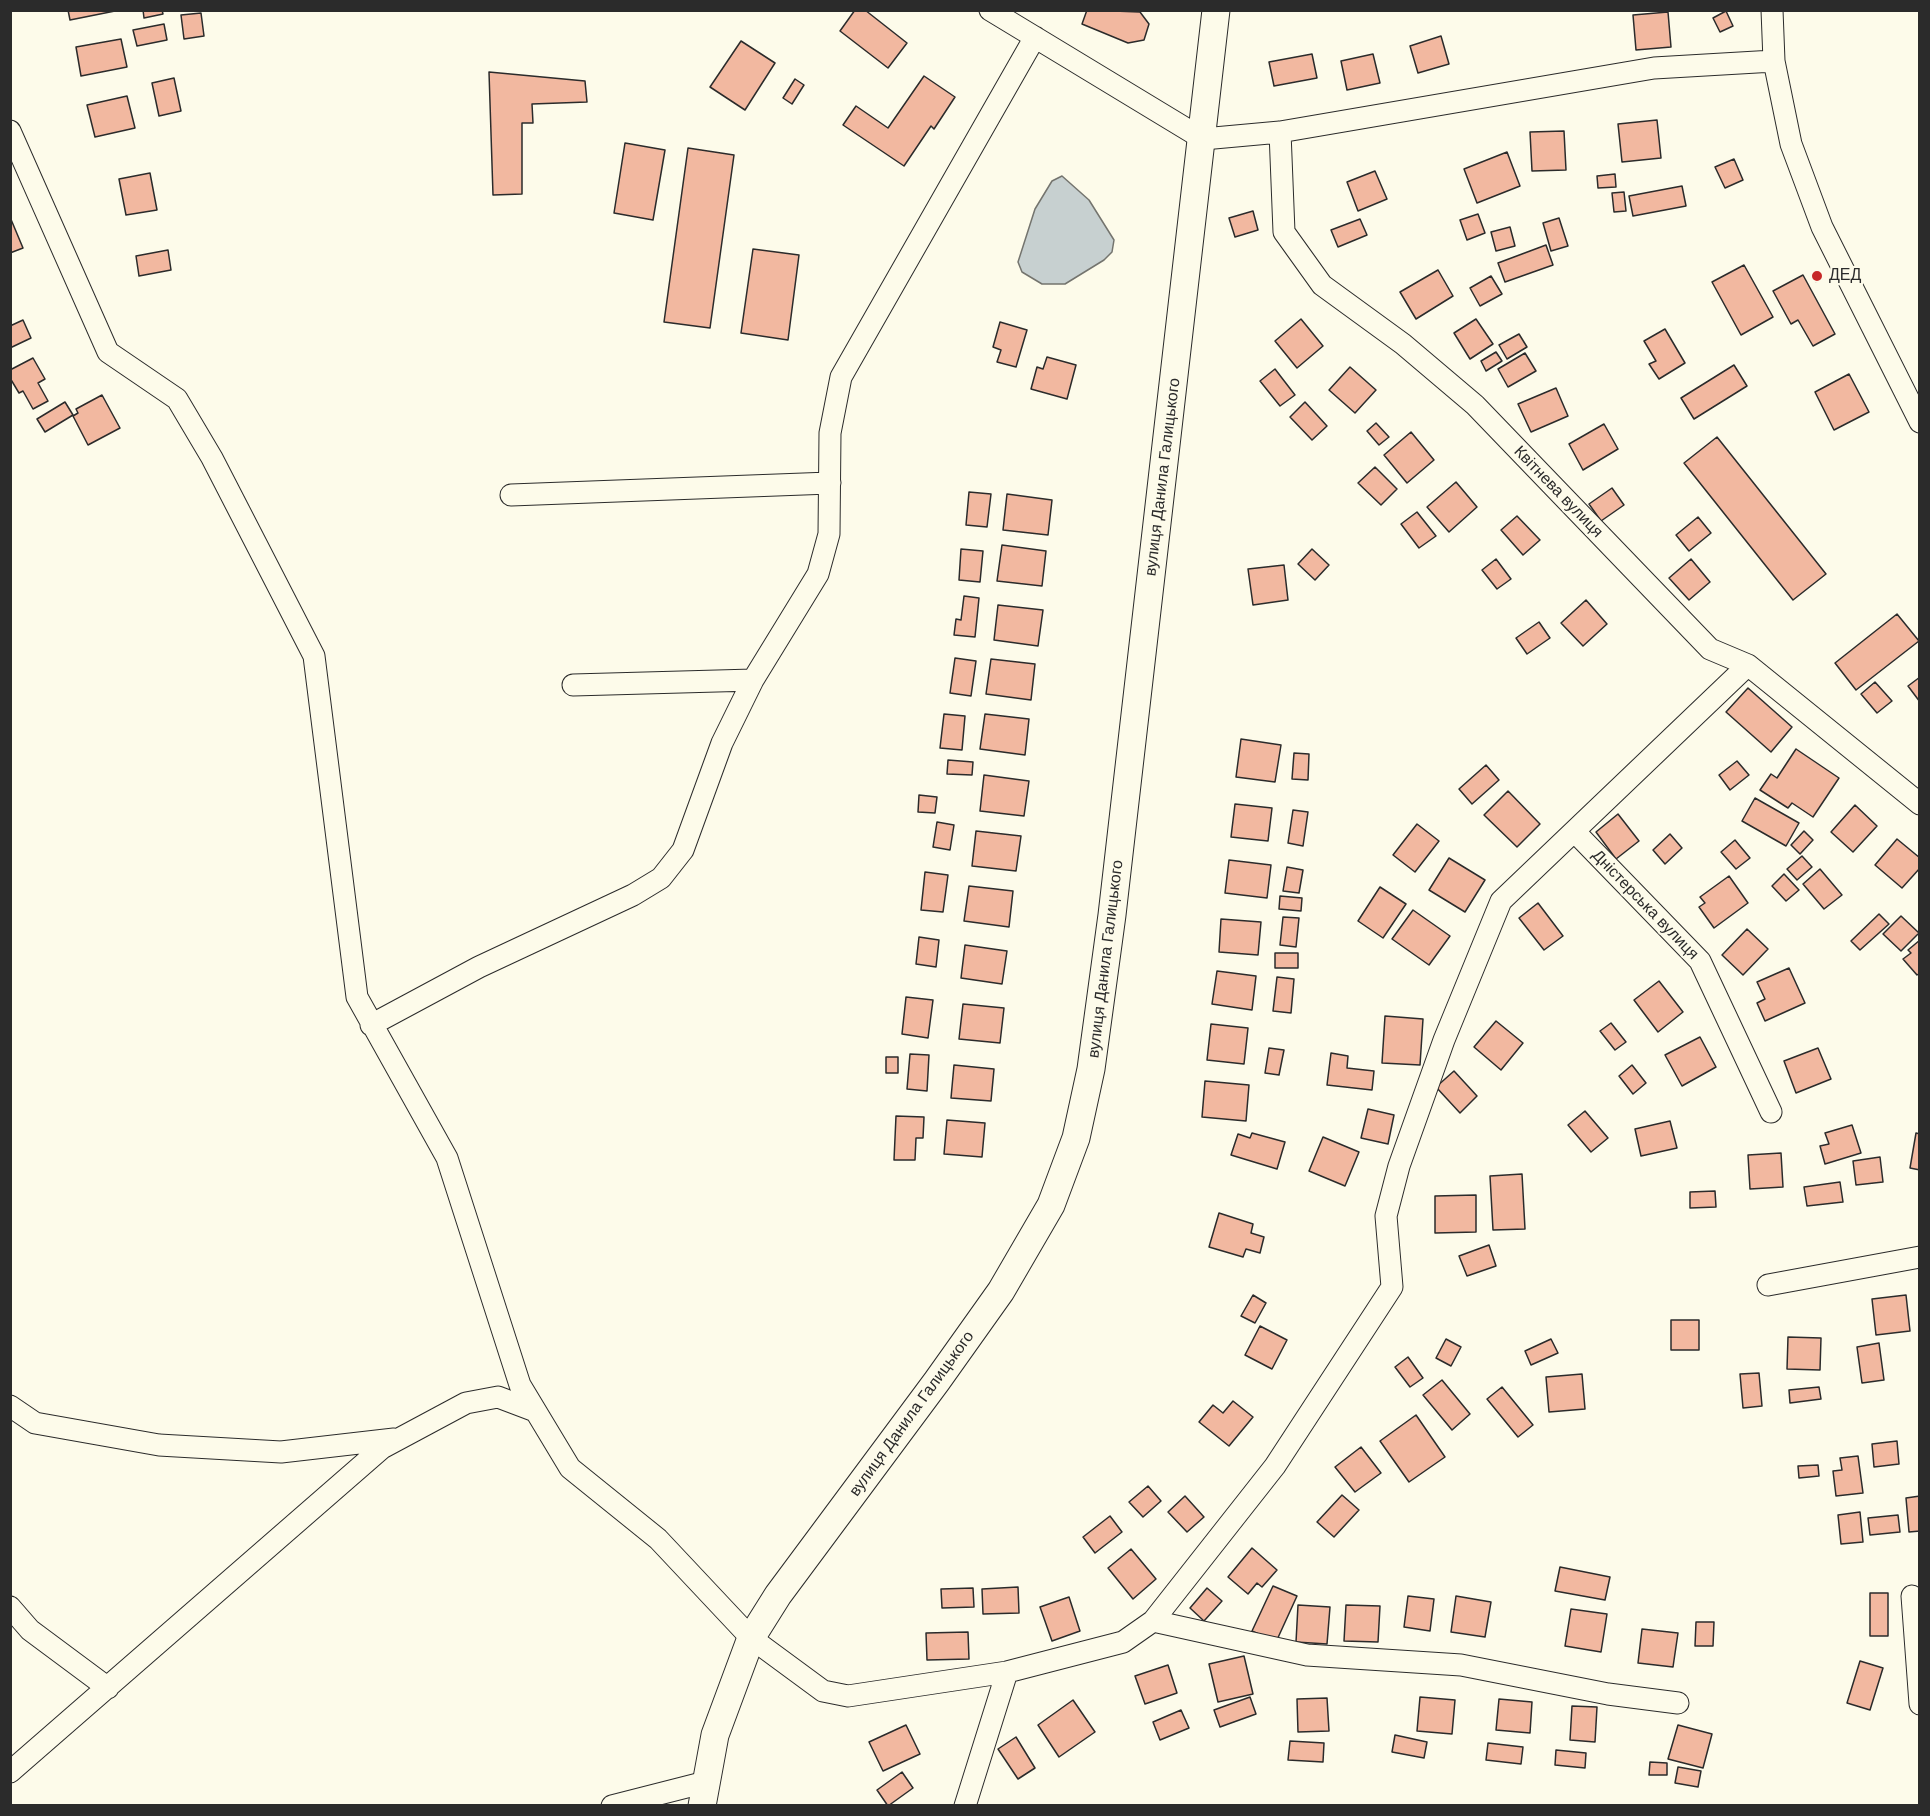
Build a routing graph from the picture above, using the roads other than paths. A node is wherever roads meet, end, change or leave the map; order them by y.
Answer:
1 (990, 10) edge
2 (1216, 10) edge
3 (1772, 10) edge
4 (1035, 38) junction
5 (1774, 61) junction
6 (10, 131) edge
7 (1280, 132) junction
8 (1203, 139) junction
9 (1920, 422) edge
10 (830, 483) junction
11 (511, 495) dead end
12 (1748, 665) junction
13 (753, 680) junction
14 (573, 685) dead end
15 (1920, 804) edge
16 (1575, 832) junction
17 (371, 1025) junction
18 (1771, 1112) dead end
19 (1920, 1257) edge
20 (1768, 1285) dead end
21 (10, 1406) edge
22 (535, 1411) junction
23 (400, 1438) junction
24 (1912, 1596) dead end
25 (10, 1607) edge
26 (1153, 1622) junction
27 (751, 1638) junction
28 (1007, 1672) junction
29 (108, 1689) junction
30 (1678, 1703) dead end
31 (1920, 1704) edge
32 (10, 1772) edge
33 (704, 1794) edge
34 (612, 1806) edge
35 (965, 1806) edge

1 - 4 street
2 - 8 main road, вулиця Данила Галицького
3 - 5 street
4 - 8 street
4 - 10 street
5 - 7 street
5 - 9 street
6 - 17 street
7 - 8 street
7 - 12 street, Квітнева вулиця
8 - 27 main road, вулиця Данила Галицького
10 - 11 street
10 - 13 street
12 - 15 street, Квітнева вулиця
12 - 16 street
13 - 14 street
13 - 17 street
16 - 18 street, Дністерська вулиця
16 - 26 street
17 - 22 street
19 - 20 street
21 - 23 street
22 - 23 street
22 - 27 street
23 - 29 street
24 - 31 street
25 - 29 street
26 - 28 street
26 - 30 street
27 - 28 street
27 - 33 main road, вулиця Данила Галицького
28 - 35 street
29 - 32 street
33 - 34 street

